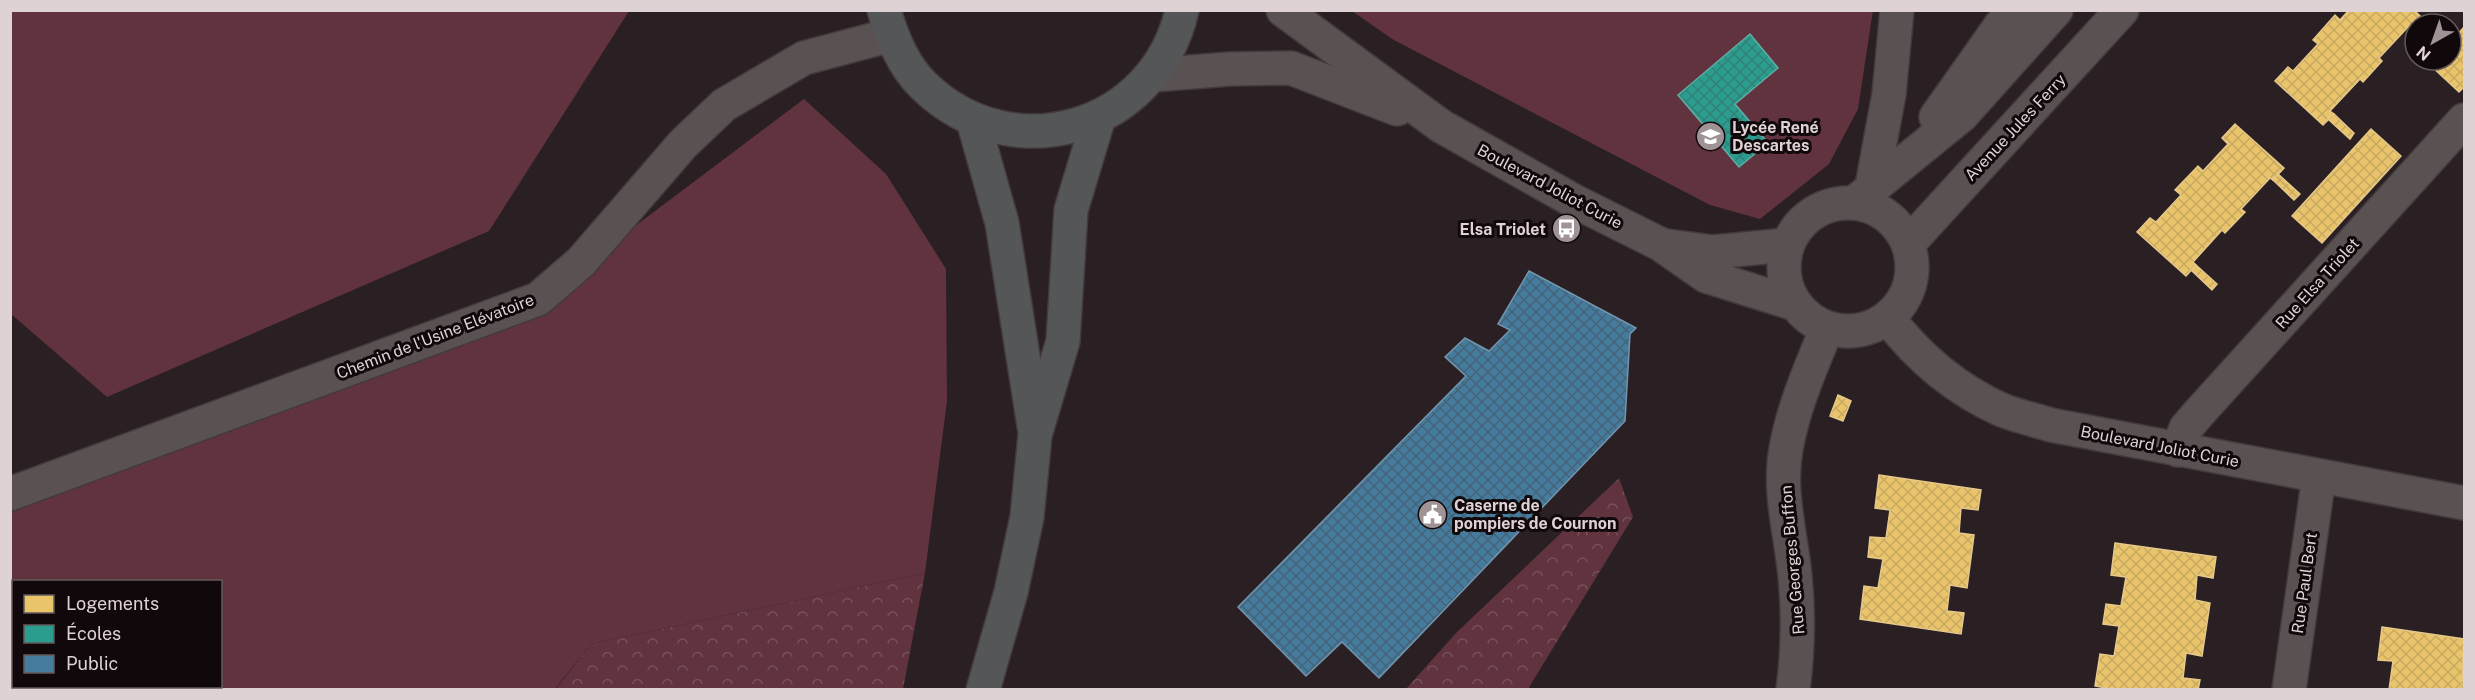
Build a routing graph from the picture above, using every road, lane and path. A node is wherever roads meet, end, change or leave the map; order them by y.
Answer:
1 (1182, 10) edge
2 (1283, 10) edge
3 (1897, 10) edge
4 (2015, 10) edge
5 (2056, 10) edge
6 (2122, 10) edge
7 (887, 22) edge
8 (1152, 75) junction
9 (1099, 117) junction
10 (973, 120) junction
11 (2464, 120) edge
12 (1441, 126) junction
13 (1909, 156) junction
14 (1863, 195) junction
15 (1660, 244) junction
16 (1908, 244) junction
17 (1787, 245) junction
18 (1795, 304) junction
19 (1888, 318) junction
20 (1827, 328) junction
21 (1035, 435) junction
22 (2178, 450) junction
23 (2319, 476) junction
24 (10, 494) edge
25 (2464, 503) edge
26 (983, 690) edge
27 (1793, 690) edge
28 (2289, 690) edge

1 - 8 main road
2 - 12 street, Boulevard Joliot Curie
3 - 14 street
4 - 13 street
5 - 13 street
6 - 16 street, Avenue Jules Ferry
7 - 10 main road
7 - 24 street, Chemin de l'Usine Elévatoire
8 - 9 main road
8 - 12 street, Boulevard Joliot Curie
9 - 10 main road
9 - 21 main road
10 - 21 main road
11 - 22 street, Rue Elsa Triolet
12 - 15 street, Boulevard Joliot Curie
13 - 14 street
14 - 16 street
14 - 17 street
15 - 17 street, Boulevard Joliot Curie
15 - 18 street, Boulevard Joliot Curie
16 - 19 street
17 - 18 street
18 - 20 street
19 - 20 street
19 - 22 street, Boulevard Joliot Curie
20 - 27 street, Rue Georges Buffon
21 - 26 main road
22 - 23 street, Boulevard Joliot Curie
23 - 25 street, Boulevard Joliot Curie
23 - 28 street, Rue Paul Bert

